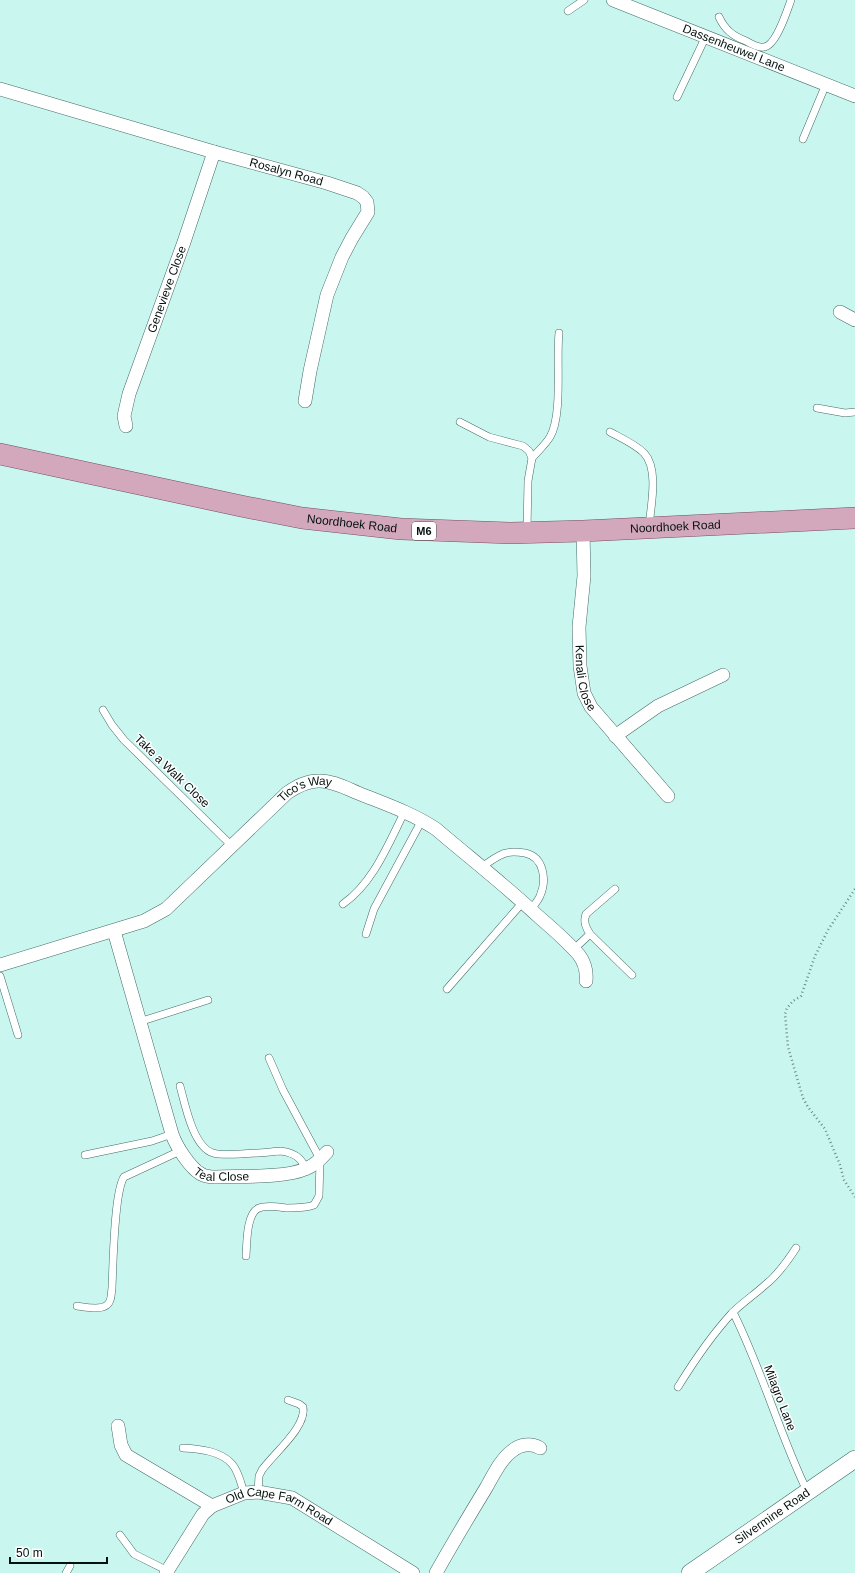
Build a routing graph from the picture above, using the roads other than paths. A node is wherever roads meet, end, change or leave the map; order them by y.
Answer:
1 (584, 0) edge
2 (613, 0) edge
3 (791, 0) edge
4 (568, 11) dead end
5 (719, 17) dead end
6 (706, 36) junction
7 (826, 84) junction
8 (0, 89) edge
9 (855, 96) edge
10 (677, 97) dead end
11 (803, 139) dead end
12 (214, 152) junction
13 (840, 312) dead end
14 (855, 320) edge
15 (559, 333) dead end
16 (305, 401) dead end
17 (817, 408) dead end
18 (855, 412) edge
19 (460, 422) dead end
20 (126, 426) dead end
21 (610, 432) dead end
22 (0, 454) edge
23 (532, 458) junction
24 (855, 518) edge
25 (649, 528) junction
26 (583, 531) junction
27 (526, 532) junction
28 (723, 675) dead end
29 (103, 710) dead end
30 (615, 736) junction
31 (668, 796) dead end
32 (405, 811) junction
33 (422, 820) junction
34 (231, 844) junction
35 (482, 867) junction
36 (615, 889) dead end
37 (343, 904) dead end
38 (527, 906) junction
39 (114, 930) junction
40 (366, 934) dead end
41 (590, 934) junction
42 (573, 950) junction
43 (0, 965) edge
44 (632, 975) dead end
45 (0, 976) edge
46 (586, 981) dead end
47 (447, 989) dead end
48 (208, 1000) dead end
49 (139, 1022) junction
50 (18, 1035) dead end
51 (269, 1058) dead end
52 (180, 1086) dead end
53 (172, 1134) junction
54 (180, 1150) junction
55 (85, 1155) dead end
56 (324, 1156) junction
57 (306, 1169) junction
58 (796, 1248) dead end
59 (246, 1256) dead end
60 (77, 1306) dead end
61 (733, 1312) junction
62 (678, 1387) dead end
63 (288, 1400) dead end
64 (118, 1426) dead end
65 (183, 1448) dead end
66 (540, 1448) dead end
67 (855, 1459) edge
68 (258, 1492) junction
69 (808, 1492) junction
70 (244, 1493) junction
71 (212, 1506) junction
72 (120, 1535) dead end
73 (70, 1566) dead end
74 (167, 1572) edge
75 (66, 1573) edge
76 (413, 1573) edge
77 (436, 1573) edge
78 (690, 1573) edge

1 - 4 lane
2 - 6 street, Dassenheuwel Lane
3 - 5 lane
6 - 7 street, Dassenheuwel Lane
6 - 10 lane
7 - 9 street, Dassenheuwel Lane
7 - 11 lane
8 - 12 street, Rosalyn Road
12 - 16 street, Rosalyn Road
12 - 20 street, Genevieve Close
13 - 14 street
15 - 23 lane
17 - 18 lane
19 - 23 lane
21 - 25 lane
22 - 27 main road, Noordhoek Road / M6
23 - 27 lane
24 - 25 main road, Noordhoek Road / M6
25 - 26 main road, Noordhoek Road / M6
26 - 27 main road, Noordhoek Road / M6
26 - 30 street, Kenali Close
28 - 30 street
29 - 34 lane, Take a Walk Close
30 - 31 street, Kenali Close
32 - 33 street, Tico's Way
32 - 34 street, Tico's Way
32 - 37 lane
33 - 35 street, Tico's Way
33 - 40 lane
34 - 39 street, Tico's Way
35 - 38 street, Tico's Way
35 - 38 lane
36 - 41 lane
38 - 42 street, Tico's Way
38 - 47 lane
39 - 43 street, Tico's Way
39 - 49 street, Teal Close
41 - 42 lane
41 - 44 lane
42 - 46 street, Tico's Way
45 - 50 lane
48 - 49 lane
49 - 53 street, Teal Close
51 - 56 lane
52 - 57 lane
53 - 54 street, Teal Close
53 - 55 lane
54 - 57 street, Teal Close
54 - 60 lane
56 - 57 street, Teal Close
56 - 59 lane
58 - 61 lane
61 - 62 lane
61 - 69 lane, Milagro Lane
63 - 68 lane
64 - 71 street
65 - 70 lane
66 - 77 street
67 - 69 street, Silvermine Road
68 - 70 street, Old Cape Farm Road
68 - 76 street, Old Cape Farm Road
69 - 78 street, Silvermine Road
70 - 71 street, Old Cape Farm Road
71 - 74 street, Old Cape Farm Road
72 - 74 lane
73 - 75 lane

